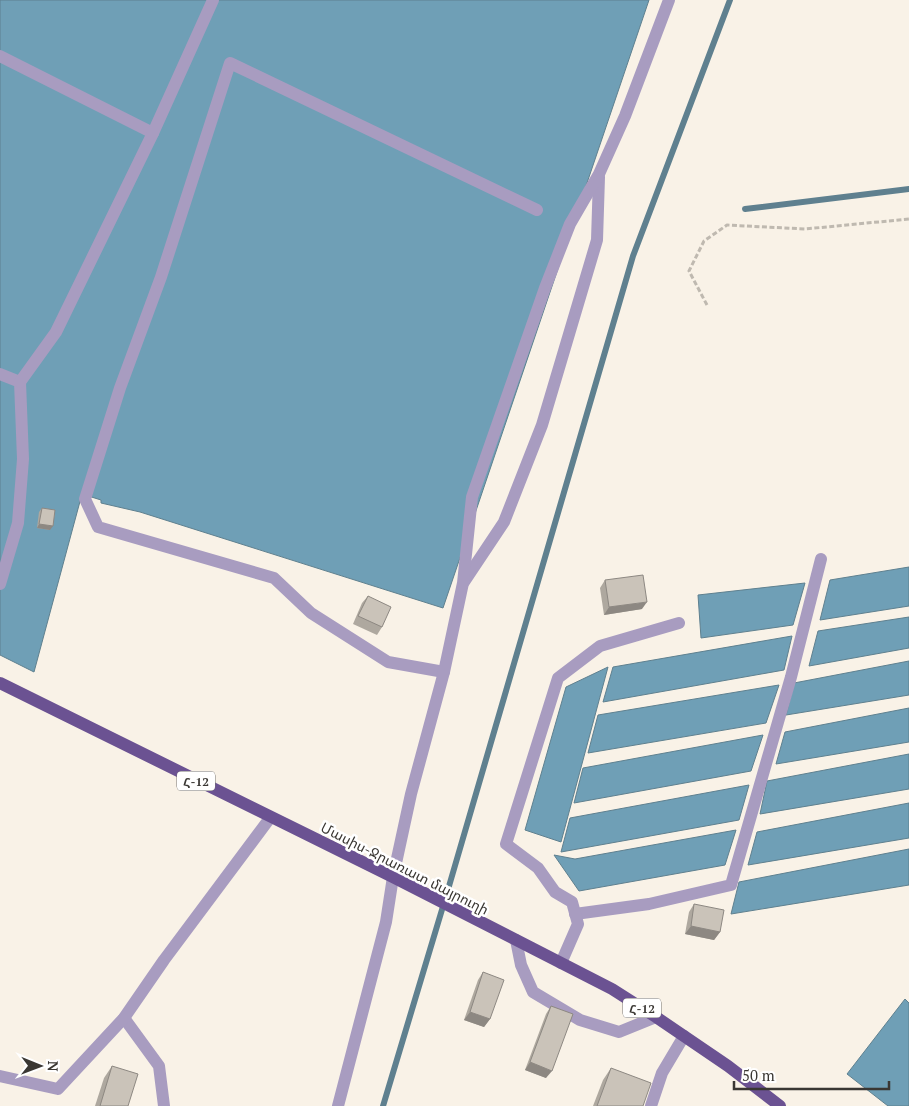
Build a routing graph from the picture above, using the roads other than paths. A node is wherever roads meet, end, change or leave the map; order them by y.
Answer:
1 (214, 0) edge
2 (669, 0) edge
3 (0, 56) edge
4 (153, 133) junction
5 (599, 174) junction
6 (537, 210) dead end
7 (0, 374) edge
8 (20, 382) junction
9 (822, 560) dead end
10 (0, 584) edge
11 (462, 584) junction
12 (679, 623) dead end
13 (444, 672) junction
14 (0, 683) edge
15 (270, 818) junction
16 (393, 877) junction
17 (575, 914) junction
18 (516, 940) junction
19 (561, 963) junction
20 (656, 1017) junction
21 (124, 1018) junction
22 (684, 1036) junction
23 (0, 1076) edge
24 (164, 1106) edge
25 (338, 1106) edge
26 (651, 1106) edge
27 (780, 1106) edge

1 - 4 lane
2 - 5 lane
3 - 4 lane
4 - 8 lane
5 - 11 lane
5 - 11 lane
6 - 13 lane
7 - 8 lane
8 - 10 lane
9 - 17 lane
11 - 13 lane
12 - 17 lane
13 - 16 lane
14 - 15 main road, Մասիս-Ջրառատ մայրուղի / Հ-12
15 - 16 main road, Մասիս-Ջրառատ մայրուղի / Հ-12
15 - 21 lane
16 - 18 main road, Մասիս-Ջրառատ մայրուղի / Հ-12
16 - 25 lane
17 - 19 lane
18 - 19 main road, Մասիս-Ջրառատ մայրուղի / Հ-12
18 - 20 lane
19 - 20 main road, Մասիս-Ջրառատ մայրուղի / Հ-12
20 - 22 main road, Մասիս-Ջրառատ մայրուղի / Հ-12
21 - 23 lane
21 - 24 lane
22 - 26 lane
22 - 27 main road, Մասիս-Ջրառատ մայրուղի / Հ-12

